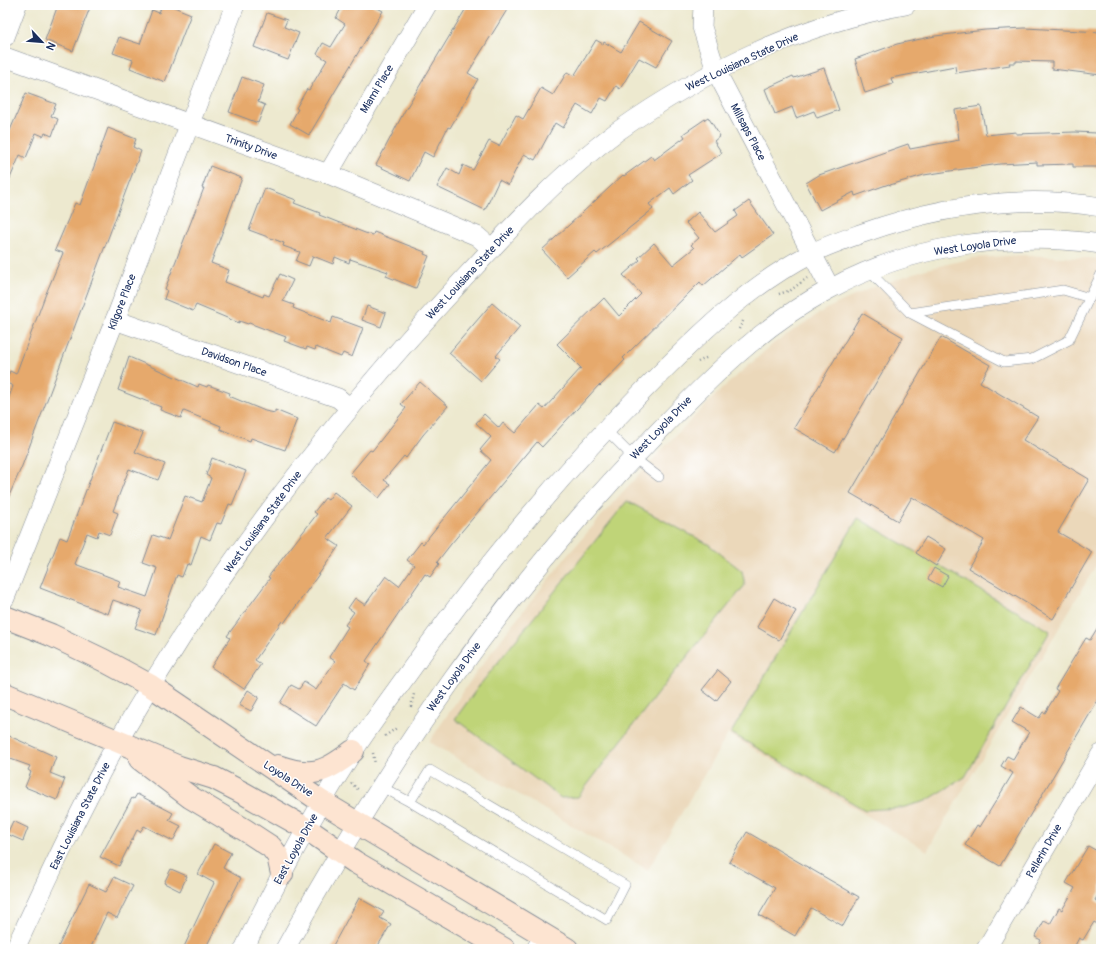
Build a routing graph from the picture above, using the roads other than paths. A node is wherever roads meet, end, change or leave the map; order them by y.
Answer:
1 (18, 5) edge
2 (235, 5) edge
3 (427, 5) edge
4 (703, 5) edge
5 (906, 5) edge
6 (5, 37) edge
7 (5, 56) edge
8 (716, 71) junction
9 (189, 125) junction
10 (328, 174) junction
11 (1098, 210) edge
12 (1101, 244) edge
13 (492, 249) junction
14 (812, 253) junction
15 (869, 271) junction
16 (1101, 274) edge
17 (830, 288) junction
18 (1090, 298) junction
19 (910, 312) junction
20 (115, 320) junction
21 (350, 408) junction
22 (605, 429) junction
23 (633, 457) junction
24 (659, 477) dead end
25 (5, 598) edge
26 (5, 617) edge
27 (151, 686) junction
28 (5, 694) edge
29 (118, 742) junction
30 (354, 752) junction
31 (1101, 754) edge
32 (258, 760) junction
33 (380, 786) junction
34 (322, 802) junction
35 (410, 802) junction
36 (358, 823) junction
37 (307, 829) junction
38 (340, 852) junction
39 (282, 874) junction
40 (540, 942) edge
41 (15, 949) edge
42 (244, 949) edge
43 (285, 949) edge
44 (504, 949) edge
45 (567, 949) edge
46 (986, 949) edge

1 - 6 street
2 - 9 street, Kilgore Place
3 - 10 street, Miami Place
4 - 8 street, Millsaps Place
5 - 8 street, West Louisiana State Drive
7 - 9 street, Trinity Drive
8 - 13 street, West Louisiana State Drive
8 - 14 street, Millsaps Place
9 - 10 street, Trinity Drive
9 - 20 street, Kilgore Place
10 - 13 street, Trinity Drive
11 - 14 street
12 - 15 street, West Loyola Drive
13 - 21 street, West Louisiana State Drive
14 - 17 street, Millsaps Place
14 - 22 street
15 - 17 street, West Loyola Drive
15 - 19 lane
16 - 18 lane
17 - 23 street, West Loyola Drive
18 - 19 lane
18 - 19 lane
20 - 21 street, Davidson Place
20 - 25 street, Kilgore Place
21 - 27 street, West Louisiana State Drive
22 - 23 lane
22 - 30 street
23 - 24 lane
23 - 33 street, West Loyola Drive
26 - 27 main road, Loyola Drive
27 - 29 street, East Louisiana State Drive
27 - 32 main road, Loyola Drive
28 - 29 main road
29 - 37 main road
29 - 39 main road
29 - 41 street, East Louisiana State Drive
30 - 32 main road
30 - 34 street, East Loyola Drive
31 - 46 street, Pellerin Drive
32 - 34 main road, Loyola Drive
33 - 35 lane
33 - 36 street, West Loyola Drive
34 - 36 main road, Loyola Drive
34 - 37 street, East Loyola Drive
35 - 35 lane
36 - 38 street
36 - 40 main road, Loyola Drive
37 - 38 main road
37 - 39 street, East Loyola Drive
38 - 43 street
38 - 44 main road
39 - 42 street, East Loyola Drive
40 - 45 main road, Loyola Drive

